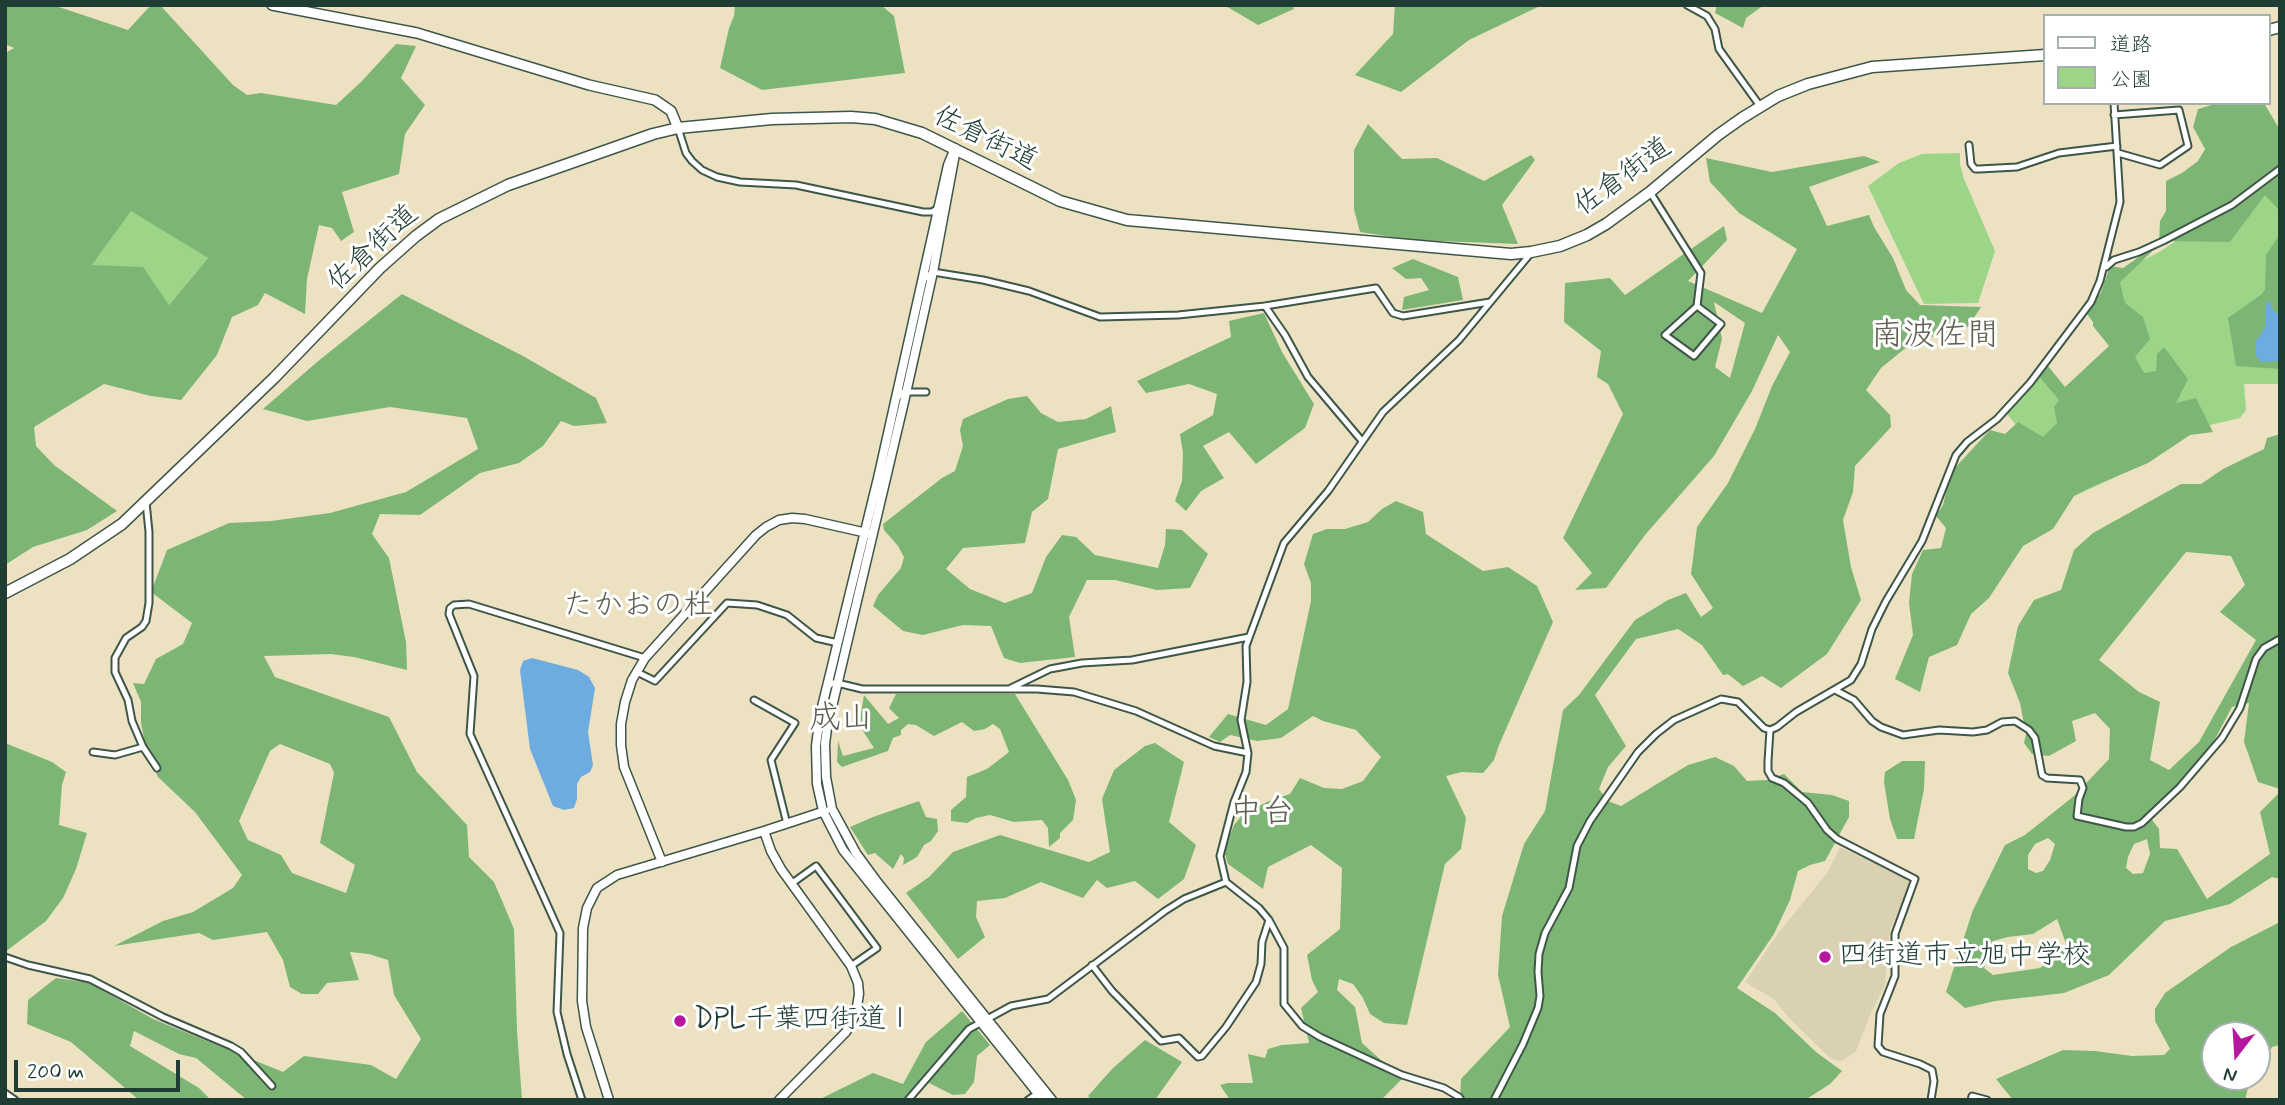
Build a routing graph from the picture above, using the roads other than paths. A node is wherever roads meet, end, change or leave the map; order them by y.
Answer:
1 (272, 5) edge
2 (1687, 5) edge
3 (2044, 55) edge
4 (2113, 105) edge
5 (1760, 106) junction
6 (2114, 115) junction
7 (678, 128) junction
8 (1969, 145) dead end
9 (955, 148) junction
10 (2117, 149) junction
11 (2280, 169) edge
12 (1650, 192) junction
13 (939, 208) junction
14 (923, 212) junction
15 (934, 226) junction
16 (1531, 252) junction
17 (2104, 265) junction
18 (933, 272) junction
19 (921, 283) junction
20 (1490, 302) junction
21 (1265, 306) junction
22 (1697, 306) junction
23 (906, 391) junction
24 (926, 392) dead end
25 (895, 401) junction
26 (1362, 441) junction
27 (146, 502) junction
28 (869, 533) junction
29 (5, 593) edge
30 (1249, 637) junction
31 (2280, 639) edge
32 (838, 643) junction
33 (645, 658) junction
34 (637, 672) junction
35 (837, 682) junction
36 (827, 689) junction
37 (1008, 689) junction
38 (1835, 690) junction
39 (754, 700) dead end
40 (1770, 730) junction
41 (143, 747) junction
42 (93, 752) dead end
43 (1248, 753) junction
44 (157, 768) dead end
45 (827, 810) junction
46 (787, 824) junction
47 (764, 831) junction
48 (662, 862) junction
49 (1227, 882) junction
50 (791, 884) junction
51 (1269, 920) junction
52 (5, 957) edge
53 (1092, 965) junction
54 (851, 966) junction
55 (984, 1020) junction
56 (272, 1086) dead end
57 (5, 1093) edge
58 (1040, 1096) edge
59 (15, 1100) edge
60 (582, 1100) edge
61 (609, 1100) edge
62 (779, 1100) edge
63 (908, 1100) edge
64 (1028, 1100) edge
65 (1052, 1100) edge
66 (1461, 1100) edge
67 (1494, 1100) edge
68 (1931, 1100) edge
69 (1971, 1100) edge
70 (1987, 1100) edge

1 - 7 main road
2 - 5 street
3 - 5 highway, 佐倉街道
4 - 6 street
5 - 12 highway, 佐倉街道
6 - 10 street
6 - 10 street
7 - 9 highway, 佐倉街道
7 - 14 street
7 - 27 highway, 佐倉街道
8 - 10 street
9 - 13 street
9 - 16 highway, 佐倉街道
9 - 18 street
10 - 17 street
11 - 17 street
12 - 16 highway, 佐倉街道
12 - 22 street
13 - 14 street
13 - 15 street
14 - 15 street
15 - 19 street
16 - 20 street
17 - 38 street
18 - 19 street
18 - 21 street
18 - 23 street
19 - 25 street
20 - 21 street
20 - 26 street
21 - 26 street
22 - 22 street
23 - 24 street
23 - 25 street
23 - 28 street
25 - 28 street
26 - 30 street
27 - 29 highway, 佐倉街道
27 - 41 street
28 - 32 street
28 - 33 street
28 - 35 street
30 - 37 street
30 - 43 street
31 - 38 street
32 - 34 street
32 - 36 street
33 - 34 street
33 - 60 street
34 - 48 street
35 - 36 street
35 - 37 street
35 - 45 street
36 - 45 street
37 - 43 street
38 - 40 street
39 - 46 street
40 - 67 street
40 - 68 street
41 - 42 street
41 - 44 street
43 - 49 street
45 - 46 street
45 - 55 street
46 - 47 street
47 - 48 street
47 - 50 street
48 - 61 street
49 - 51 street
49 - 53 street
50 - 54 street
50 - 54 street
51 - 53 street
51 - 66 street
52 - 56 street
53 - 55 street
54 - 62 street
55 - 58 street
55 - 63 street
55 - 65 street
57 - 59 street
58 - 64 street
69 - 70 street

